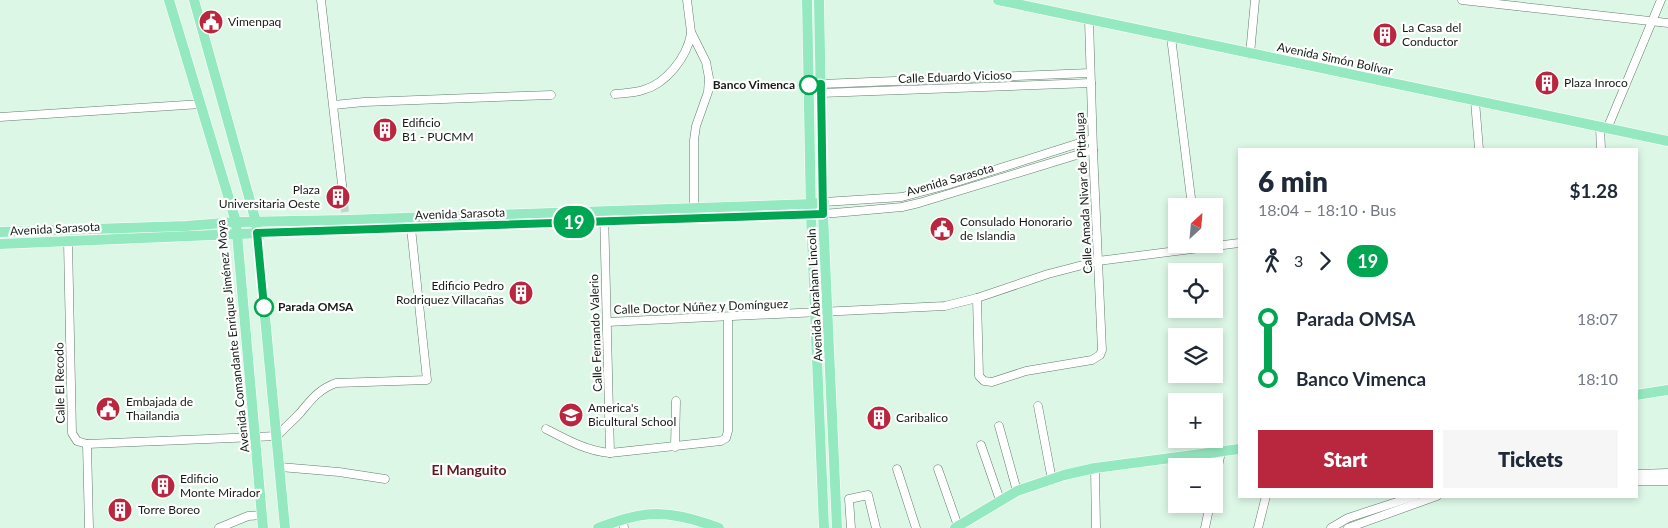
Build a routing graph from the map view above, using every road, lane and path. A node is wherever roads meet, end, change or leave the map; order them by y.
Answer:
1 (169, 0) edge
2 (194, 0) edge
3 (321, 0) edge
4 (687, 0) edge
5 (806, 0) edge
6 (820, 0) edge
7 (998, 0) edge
8 (1255, 0) edge
9 (1462, 0) edge
10 (1661, 0) edge
11 (1089, 20) junction
12 (1652, 22) junction
13 (1668, 23) edge
14 (691, 32) junction
15 (1171, 37) junction
16 (1250, 54) junction
17 (1090, 73) junction
18 (927, 80) junction
19 (1091, 83) junction
20 (821, 88) junction
21 (809, 89) junction
22 (928, 90) junction
23 (551, 94) dead end
24 (615, 94) dead end
25 (1475, 101) junction
26 (201, 104) junction
27 (334, 105) junction
28 (0, 117) edge
29 (1603, 128) junction
30 (1092, 139) junction
31 (1668, 141) edge
32 (1479, 148) edge
33 (1601, 148) edge
34 (1093, 150) junction
35 (1029, 160) junction
36 (1032, 169) junction
37 (947, 185) junction
38 (343, 193) tunnel mouth
39 (950, 194) junction
40 (1191, 198) edge
41 (824, 202) junction
42 (812, 204) junction
43 (694, 208) junction
44 (811, 214) junction
45 (823, 214) junction
46 (604, 216) junction
47 (544, 218) junction
48 (236, 222) junction
49 (256, 222) junction
50 (411, 228) junction
51 (0, 232) edge
52 (257, 233) junction
53 (237, 234) junction
54 (68, 242) junction
55 (1238, 243) edge
56 (0, 244) edge
57 (1223, 244) edge
58 (1168, 250) edge
59 (1098, 260) junction
60 (977, 298) junction
61 (828, 313) junction
62 (816, 314) junction
63 (728, 317) junction
64 (607, 322) junction
65 (1668, 390) edge
66 (1638, 395) edge
67 (676, 401) dead end
68 (1038, 406) dead end
69 (999, 426) dead end
70 (546, 429) dead end
71 (277, 436) junction
72 (256, 437) junction
73 (87, 444) junction
74 (981, 445) dead end
75 (675, 447) junction
76 (1238, 449) edge
77 (1221, 452) junction
78 (610, 453) junction
79 (1220, 458) edge
80 (280, 467) junction
81 (938, 468) dead end
82 (1095, 468) junction
83 (897, 469) dead end
84 (1668, 473) edge
85 (1638, 474) edge
86 (384, 479) dead end
87 (1052, 480) junction
88 (1638, 481) edge
89 (1668, 481) edge
90 (1017, 492) junction
91 (1266, 498) edge
92 (1409, 498) edge
93 (1431, 498) edge
94 (1000, 500) junction
95 (1208, 513) edge
96 (262, 515) junction
97 (624, 524) edge
98 (962, 525) edge
99 (89, 528) edge
100 (219, 528) edge
101 (263, 528) edge
102 (285, 528) edge
103 (598, 528) edge
104 (719, 528) edge
105 (824, 528) edge
106 (837, 528) edge
107 (851, 528) edge
108 (876, 528) edge
109 (916, 528) edge
110 (1096, 528) edge
111 (1205, 528) edge
112 (1258, 528) edge
113 (1331, 528) edge
114 (1348, 528) edge

1 - 26 main road, Avenida Comandante Enrique Jiménez Moya
2 - 49 main road
3 - 27 street
4 - 14 street
5 - 21 main road, Avenida Abraham Lincoln
6 - 20 main road, Avenida Abraham Lincoln
7 - 11 main road, Avenida Simón Bolívar
8 - 16 street
9 - 12 street
10 - 12 street
11 - 15 main road, Avenida Simón Bolívar
11 - 17 street, Calle Amada Nivar de Pittaluga
12 - 13 street
12 - 29 street
14 - 24 street
14 - 43 street
15 - 16 main road, Avenida Simón Bolívar
15 - 40 street
16 - 25 main road, Avenida Simón Bolívar
17 - 18 street, Calle Eduardo Vicioso
17 - 19 street, Calle Amada Nivar de Pittaluga
18 - 20 street, Calle Eduardo Vicioso
18 - 22 street
19 - 22 street, Calle Eduardo Vicioso
19 - 30 street, Calle Amada Nivar de Pittaluga
20 - 21 main road
20 - 22 street, Calle Eduardo Vicioso
20 - 41 main road, Avenida Abraham Lincoln
21 - 42 main road, Avenida Abraham Lincoln
23 - 27 street
25 - 29 main road, Avenida Simón Bolívar
25 - 32 street
26 - 28 street
26 - 48 main road, Avenida Comandante Enrique Jiménez Moya
27 - 38 street
29 - 31 main road, Avenida Simón Bolívar
29 - 33 street
30 - 34 street, Calle Amada Nivar de Pittaluga
30 - 35 street, Avenida Sarasota
34 - 36 street, Avenida Sarasota
34 - 59 street, Calle Amada Nivar de Pittaluga
35 - 36 street
35 - 37 street, Avenida Sarasota
36 - 39 street, Avenida Sarasota
37 - 39 street
37 - 41 street, Avenida Sarasota
39 - 45 street, Avenida Sarasota
41 - 42 main road, Avenida Sarasota
41 - 45 main road, Avenida Abraham Lincoln
42 - 43 main road, Avenida Sarasota
42 - 44 main road, Avenida Abraham Lincoln
43 - 46 main road, Avenida Sarasota
44 - 45 main road, Avenida Sarasota
44 - 46 main road, Avenida Sarasota
44 - 62 main road, Avenida Abraham Lincoln
45 - 61 main road, Avenida Abraham Lincoln
46 - 47 main road, Avenida Sarasota
46 - 64 street, Calle Fernando Valerio
47 - 49 main road, Avenida Sarasota
47 - 50 main road, Avenida Sarasota
48 - 49 main road, Avenida Sarasota
48 - 51 main road, Avenida Sarasota
48 - 53 main road, Avenida Comandante Enrique Jiménez Moya
49 - 52 main road
50 - 52 main road, Avenida Sarasota
50 - 71 street
52 - 53 main road, Avenida Sarasota
52 - 71 main road
53 - 54 main road, Avenida Sarasota
53 - 72 main road, Avenida Comandante Enrique Jiménez Moya
54 - 56 main road, Avenida Sarasota
54 - 73 street, Calle El Recodo
55 - 57 street, Calle Doctor Núñez y Domínguez
58 - 59 street, Calle Doctor Núñez y Domínguez
59 - 60 street, Calle Doctor Núñez y Domínguez
59 - 60 street, Calle Amada Nivar de Pittaluga
60 - 61 street, Calle Doctor Núñez y Domínguez
61 - 62 street, Calle Doctor Núñez y Domínguez
61 - 106 main road, Avenida Abraham Lincoln
62 - 63 street, Calle Doctor Núñez y Domínguez
62 - 105 main road, Avenida Abraham Lincoln
63 - 64 street, Calle Doctor Núñez y Domínguez
63 - 75 street
64 - 78 street, Calle Fernando Valerio
65 - 66 main road
67 - 75 street
68 - 87 street
69 - 90 street
70 - 78 street
71 - 72 street
71 - 80 main road
72 - 73 street
72 - 96 main road, Avenida Comandante Enrique Jiménez Moya
73 - 99 street
74 - 94 street
75 - 78 street
76 - 77 main road
77 - 79 street
77 - 82 main road
80 - 86 street
80 - 102 main road
81 - 98 street
82 - 87 main road
82 - 110 street
83 - 109 street
84 - 85 street
87 - 90 main road
88 - 89 street
90 - 94 main road
91 - 112 street
92 - 113 street
93 - 114 street
94 - 98 main road
95 - 111 street
96 - 100 street
96 - 101 main road, Avenida Comandante Enrique Jiménez Moya
97 - 103 main road
97 - 104 main road
107 - 108 street

